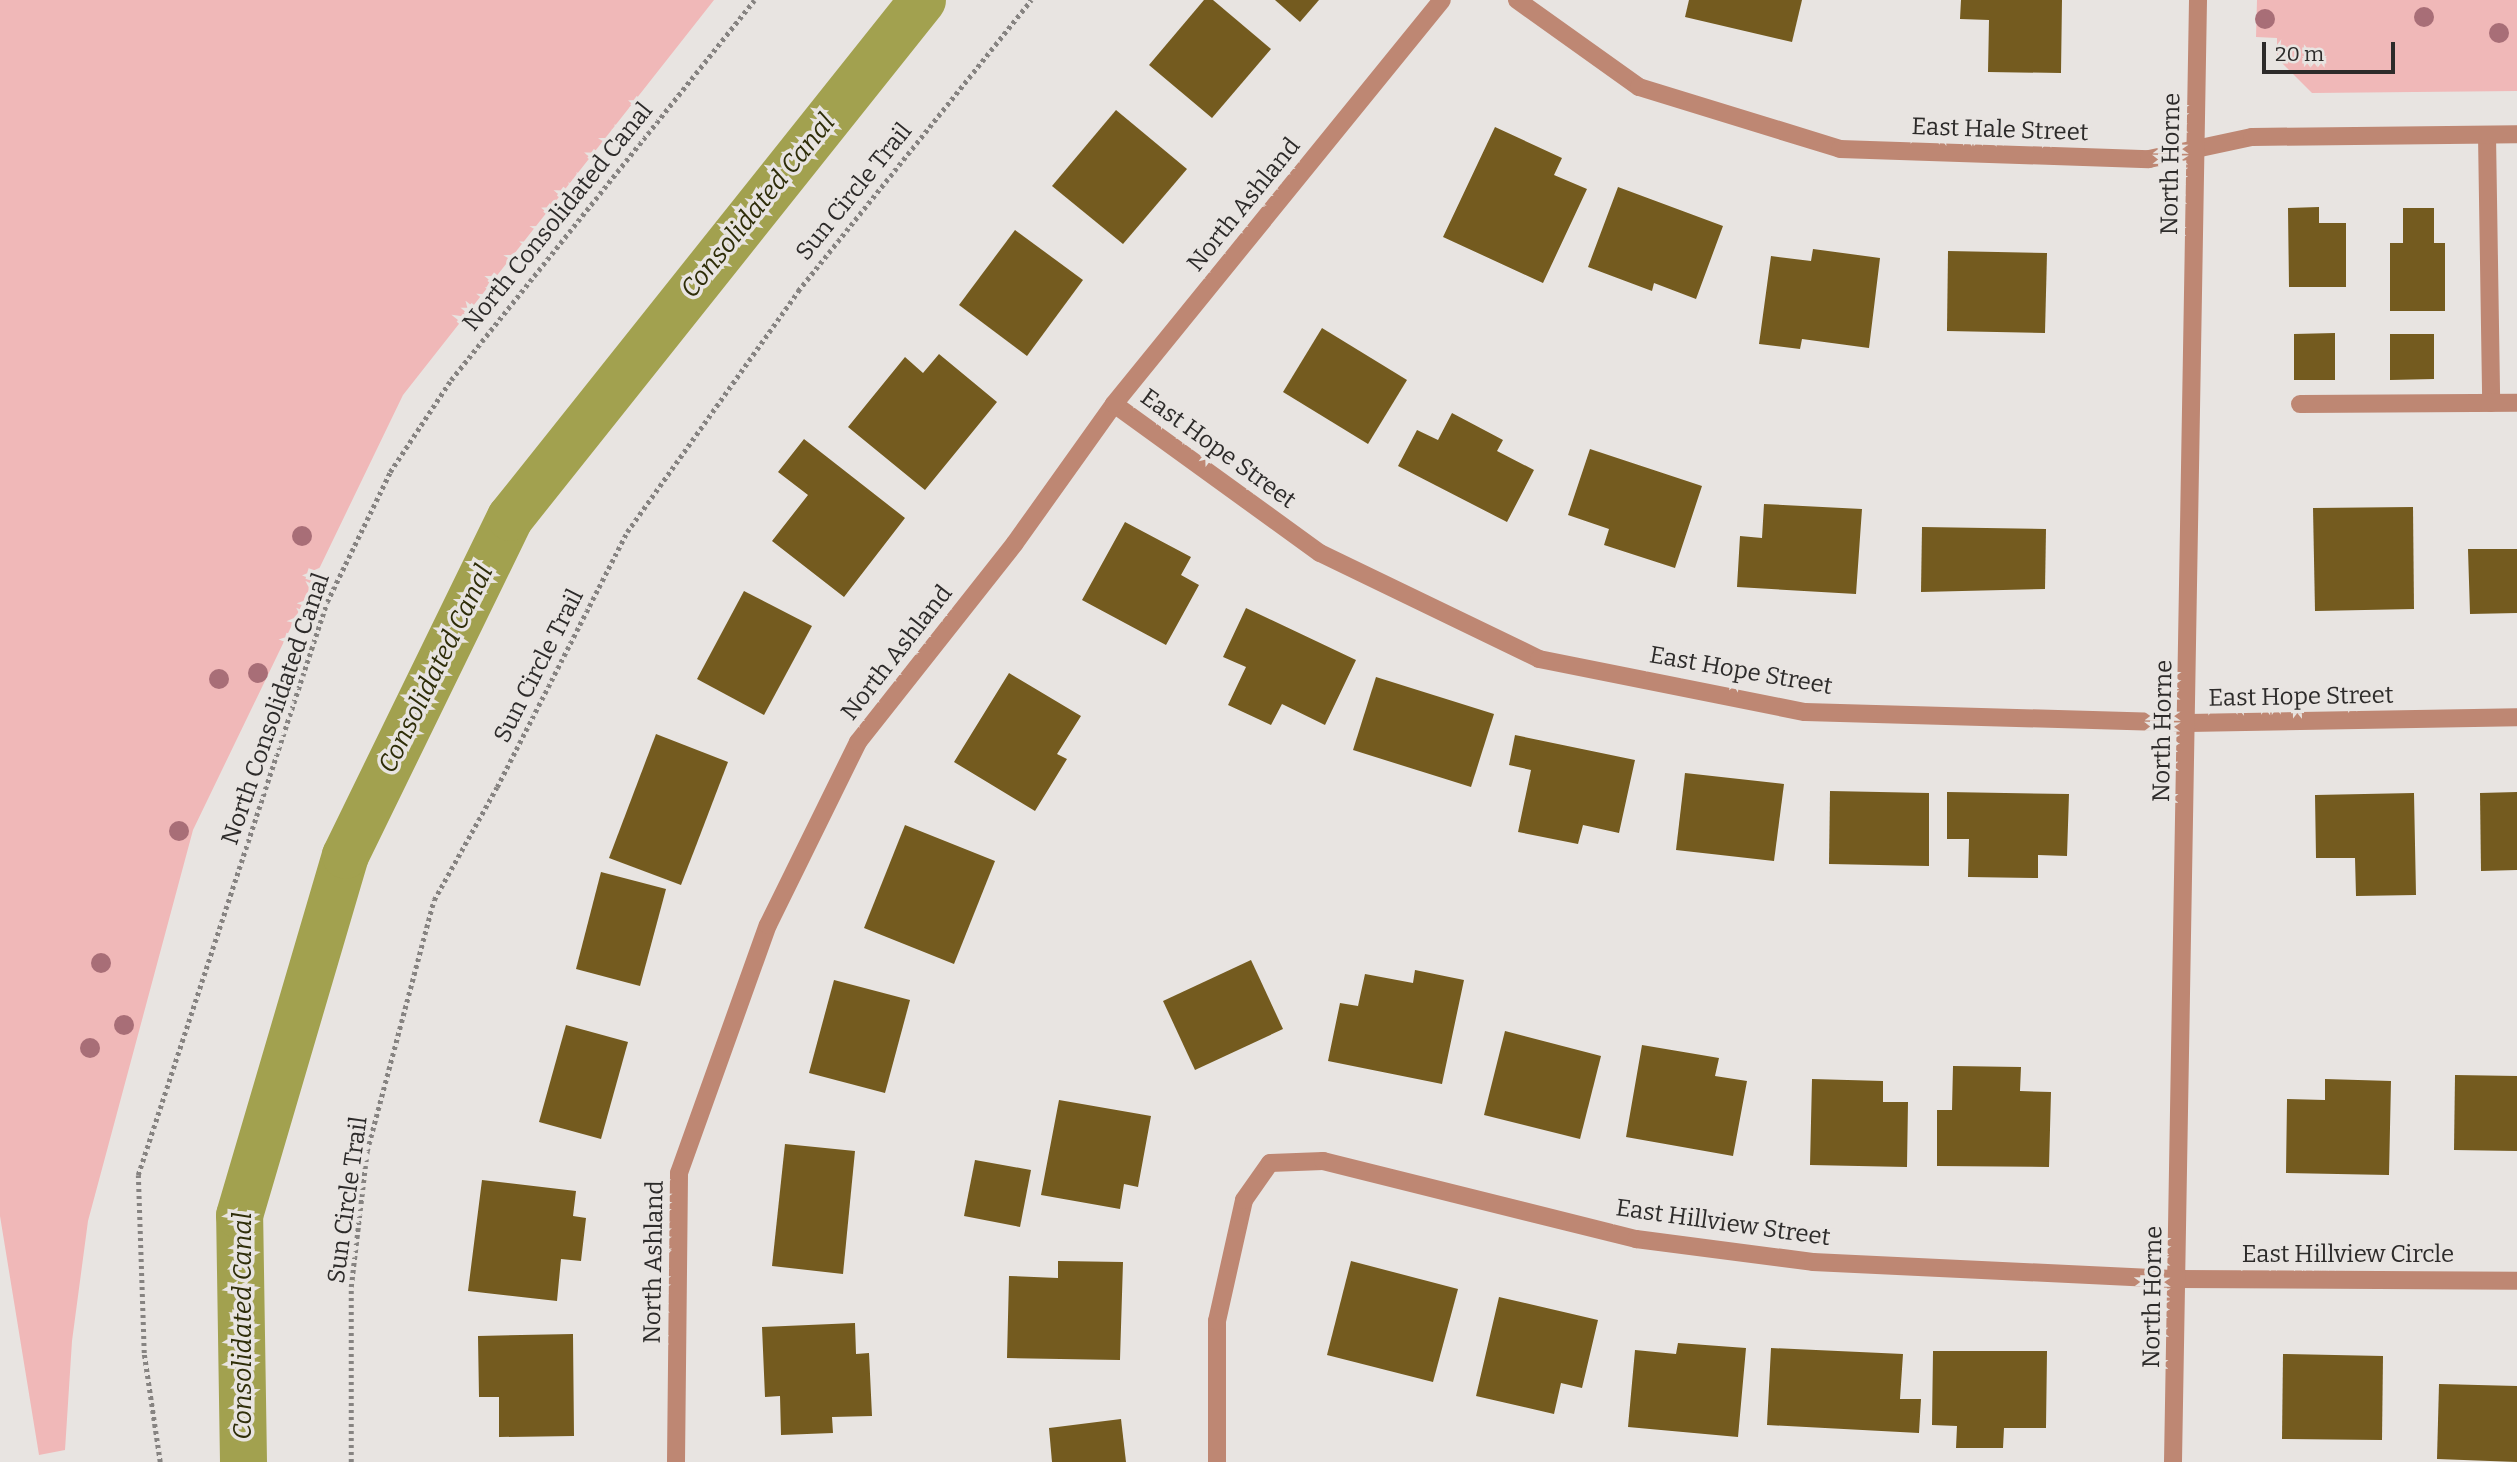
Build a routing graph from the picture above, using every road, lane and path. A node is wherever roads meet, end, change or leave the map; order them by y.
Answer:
1 (754, 0) edge
2 (1031, 0) edge
3 (1442, 0) edge
4 (1517, 0) edge
5 (2198, 0) edge
6 (2517, 134) edge
7 (2487, 135) junction
8 (2195, 149) junction
9 (2491, 403) junction
10 (2517, 403) edge
11 (1114, 404) junction
12 (2301, 404) dead end
13 (2517, 717) edge
14 (2188, 723) junction
15 (2178, 1279) junction
16 (2517, 1281) edge
17 (160, 1462) edge
18 (351, 1462) edge
19 (676, 1462) edge
20 (1217, 1462) edge
21 (2173, 1462) edge

1 - 17 path, North Consolidated Canal
2 - 18 path, Sun Circle Trail
3 - 11 street, North Ashland
4 - 8 street, East Hale Street
5 - 8 street, North Horne
6 - 7 street, East Hale Street
7 - 8 street, East Hale Street
7 - 9 street
8 - 14 street, North Horne
9 - 10 street
9 - 12 street
11 - 14 street, East Hope Street
11 - 19 street, North Ashland
13 - 14 street, East Hope Street
14 - 15 street, North Horne
15 - 16 street, East Hillview Circle
15 - 20 street, East Hillview Street
15 - 21 street, North Horne

